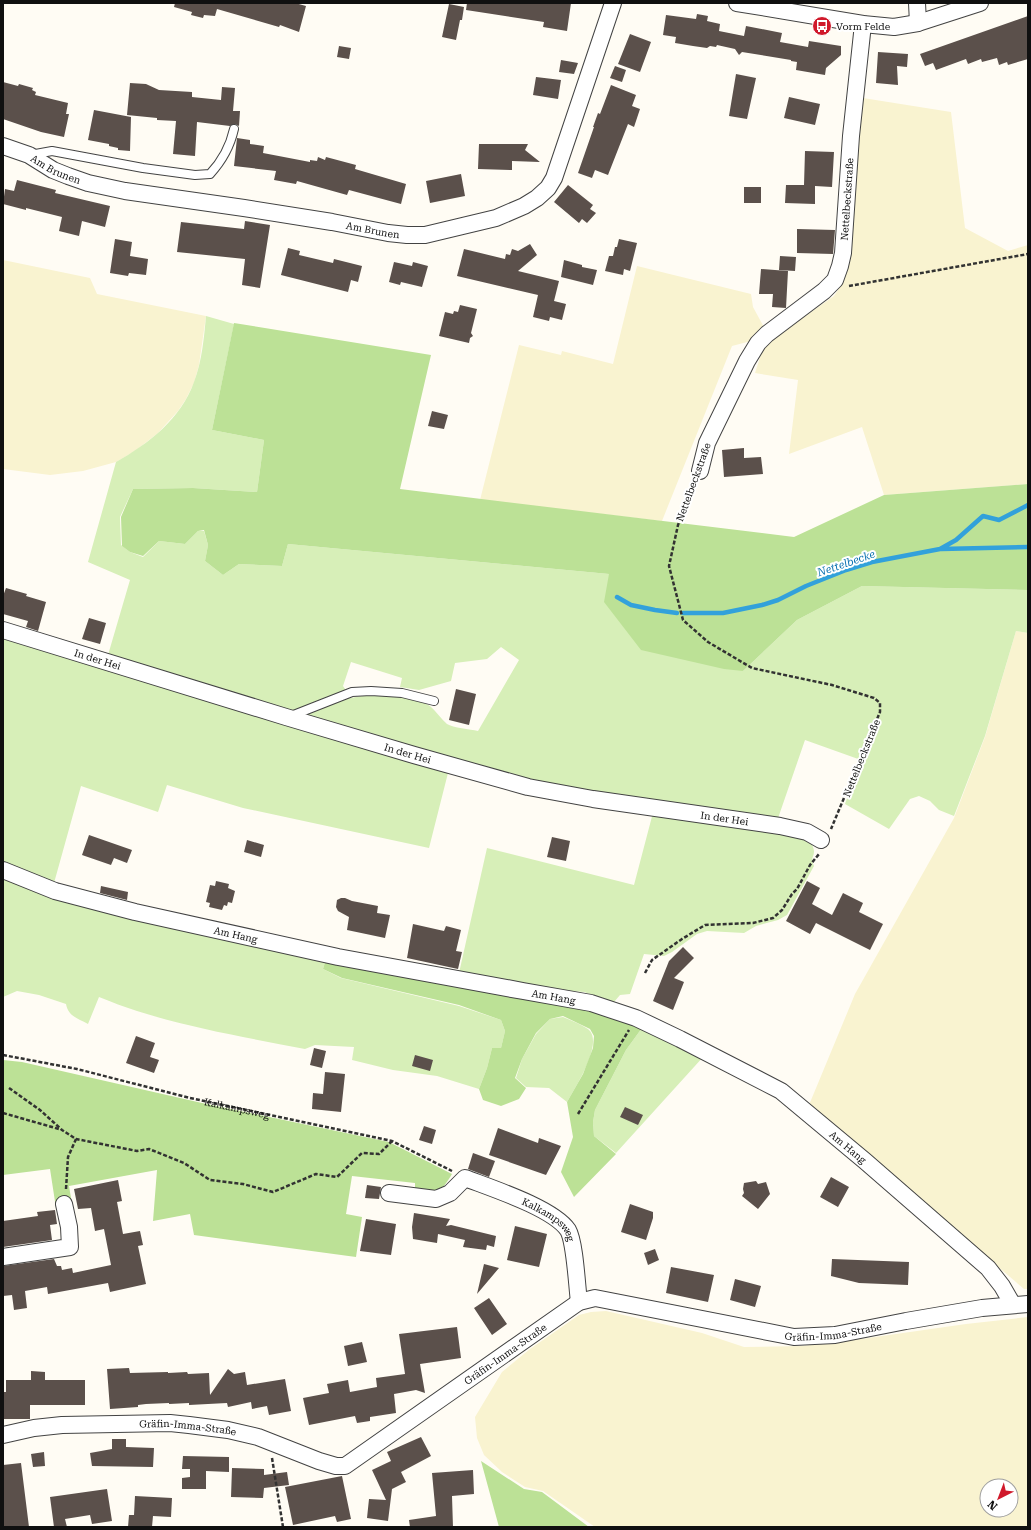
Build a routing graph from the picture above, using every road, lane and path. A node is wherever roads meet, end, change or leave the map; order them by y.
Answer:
1 (613, 3) edge
2 (736, 3) edge
3 (917, 3) edge
4 (980, 3) edge
5 (918, 23) junction
6 (863, 24) junction
7 (234, 129) dead end
8 (3, 146) edge
9 (30, 155) junction
10 (1028, 254) edge
11 (848, 286) dead end
12 (700, 471) joint
13 (3, 630) edge
14 (434, 701) dead end
15 (286, 718) junction
16 (820, 846) junction
17 (3, 870) edge
18 (645, 973) dead end
19 (636, 1018) junction
20 (3, 1055) edge
21 (9, 1088) dead end
22 (3, 1113) edge
23 (578, 1114) dead end
24 (62, 1130) junction
25 (76, 1138) junction
26 (392, 1140) junction
27 (466, 1178) junction
28 (388, 1193) dead end
29 (64, 1204) joint
30 (3, 1257) edge
31 (579, 1302) junction
32 (1020, 1305) edge
33 (3, 1435) edge
34 (269, 1440) junction
35 (283, 1527) edge

1 - 9 street, Am Brunen
2 - 6 street
3 - 5 street
4 - 5 street
5 - 6 street
6 - 12 street, Nettelbeckstraße
7 - 9 lane
8 - 9 street, Am Brunen
10 - 11 path
12 - 16 path, Nettelbeckstraße
13 - 15 street, In der Hei
14 - 15 lane
15 - 16 street, In der Hei
16 - 18 path
17 - 19 street, Am Hang
19 - 23 path
19 - 32 street, Am Hang
20 - 26 path, Kalkampsweg
21 - 24 path
22 - 24 path
24 - 25 path
25 - 26 path
25 - 29 path
26 - 27 path, Kalkampsweg
27 - 28 street
27 - 31 street, Kalkampsweg
29 - 30 street
31 - 32 street, Gräfin-Imma-Straße
31 - 34 street, Gräfin-Imma-Straße
33 - 34 street, Gräfin-Imma-Straße
34 - 35 path

